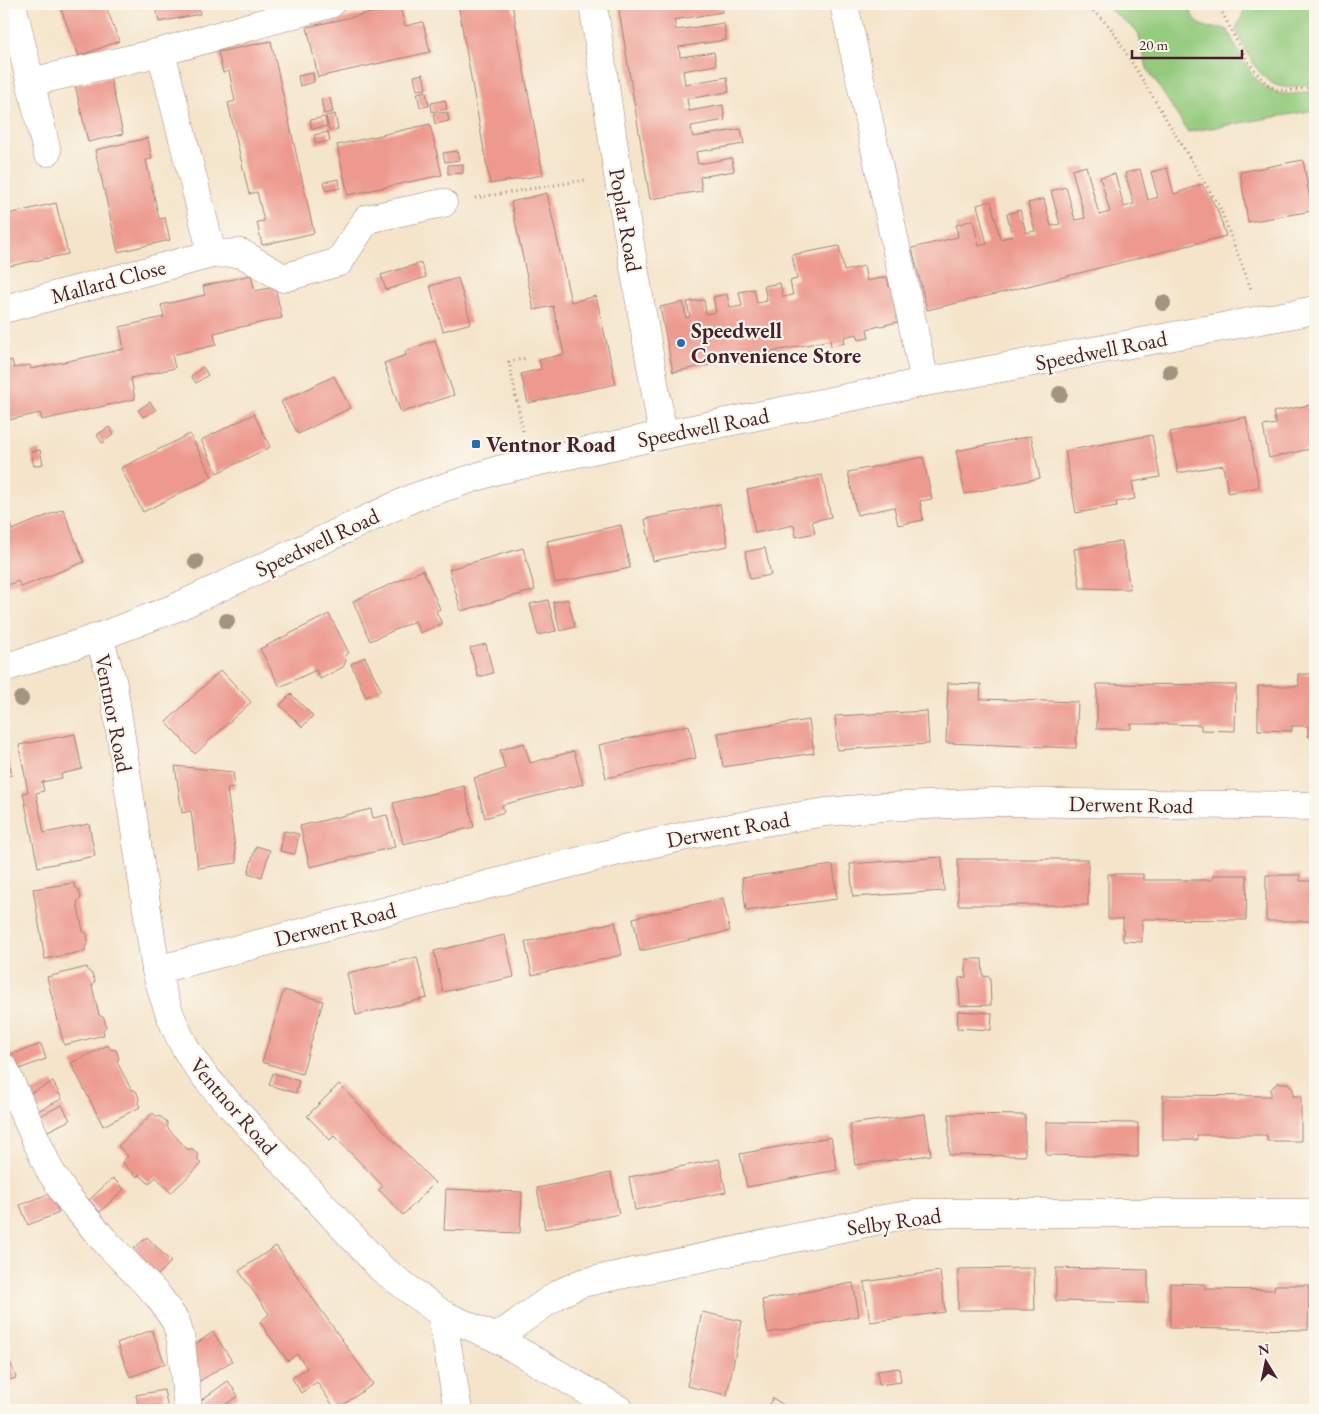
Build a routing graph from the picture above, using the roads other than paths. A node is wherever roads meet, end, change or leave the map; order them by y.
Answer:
1 (12, 4) edge
2 (330, 4) edge
3 (593, 4) edge
4 (844, 4) edge
5 (161, 52) junction
6 (31, 82) junction
7 (47, 152) dead end
8 (443, 203) road end
9 (212, 254) junction
10 (4, 309) edge
11 (1315, 310) edge
12 (925, 382) junction
13 (663, 435) junction
14 (99, 637) junction
15 (4, 668) edge
16 (1315, 806) edge
17 (156, 970) junction
18 (4, 1068) edge
19 (1315, 1213) edge
20 (442, 1314) junction
21 (496, 1338) junction
22 (188, 1410) edge
23 (458, 1410) edge
24 (620, 1410) edge

1 - 6 street
2 - 5 street
3 - 13 street, Poplar Road
4 - 12 street
5 - 6 street
5 - 9 street
6 - 7 street
8 - 9 street, Mallard Close
9 - 10 street, Mallard Close
11 - 12 street, Speedwell Road
12 - 13 street, Speedwell Road
13 - 14 street, Speedwell Road
14 - 15 street, Speedwell Road
14 - 17 street, Ventnor Road
16 - 17 street, Derwent Road
17 - 20 street, Ventnor Road
18 - 22 street
19 - 21 street, Selby Road
20 - 21 street, Ventnor Road
20 - 23 street
21 - 24 street, Ventnor Road

